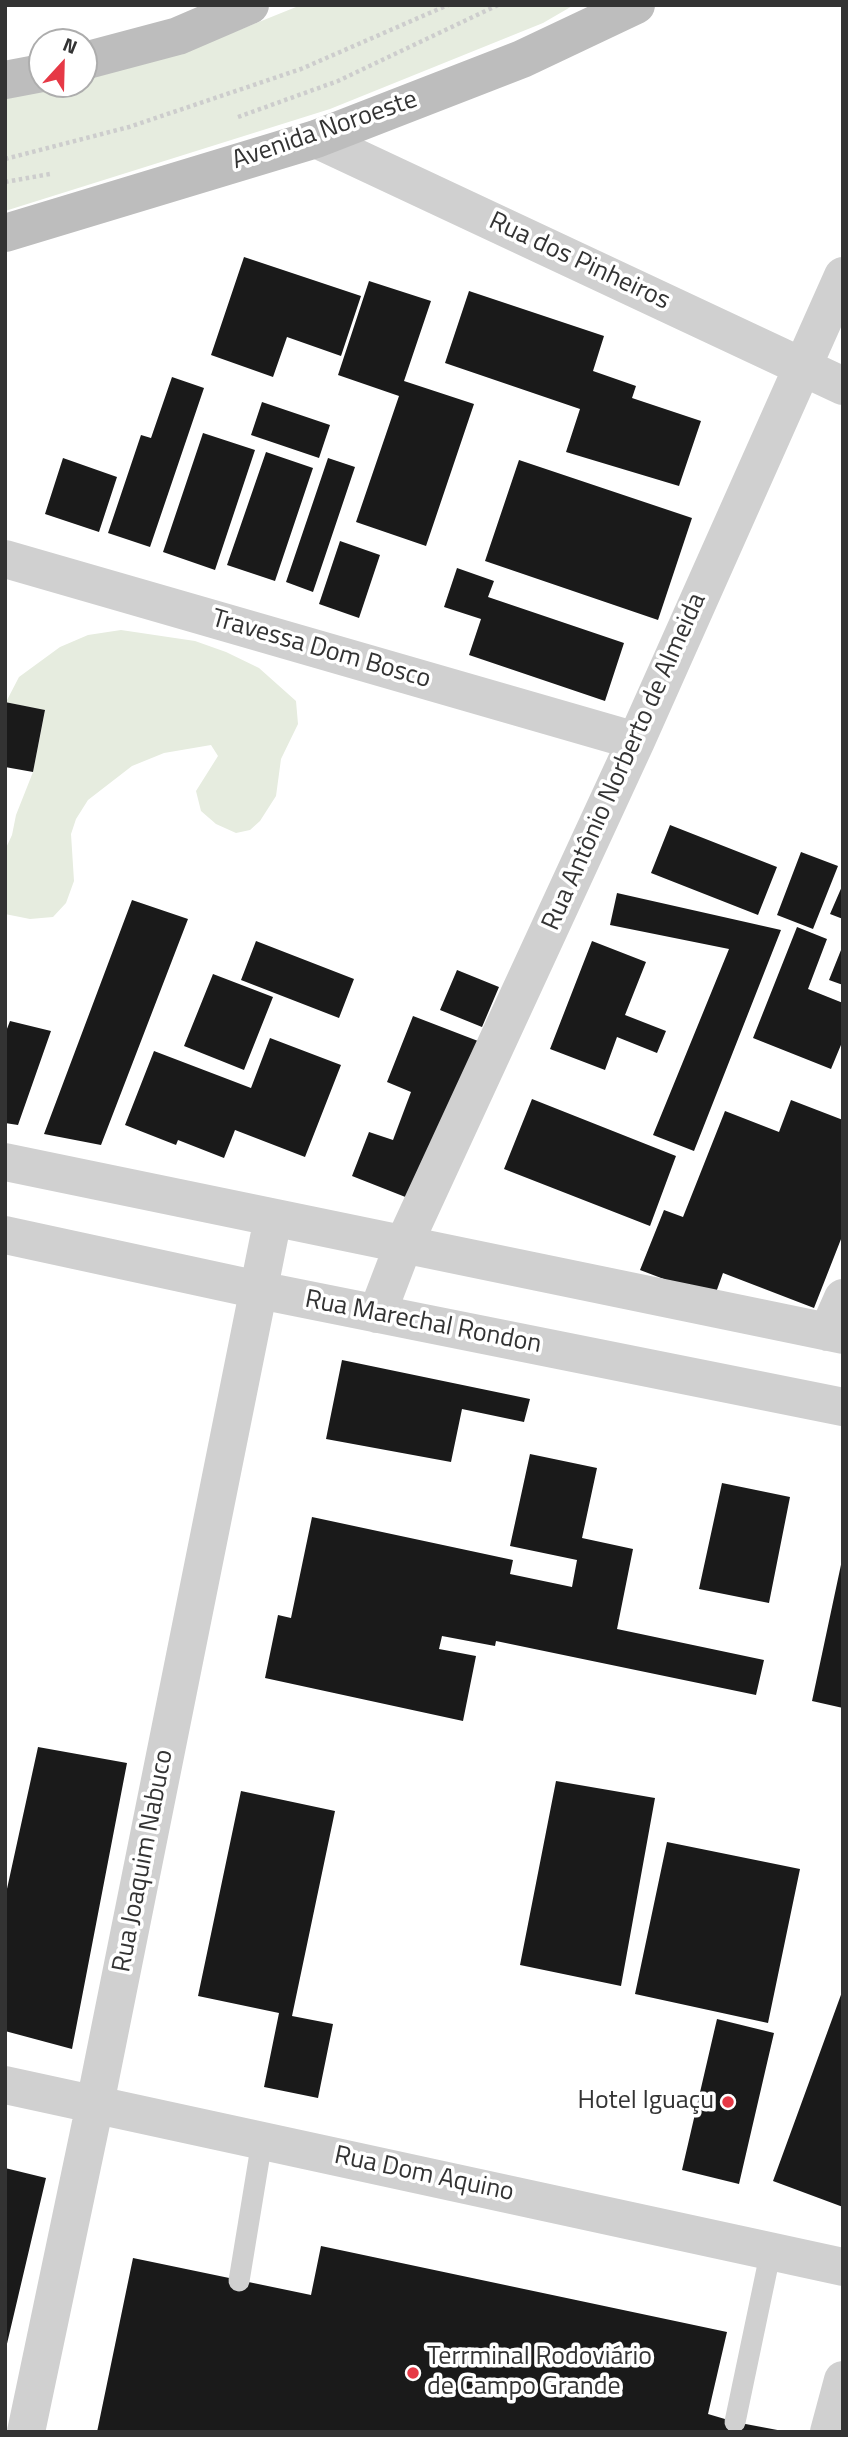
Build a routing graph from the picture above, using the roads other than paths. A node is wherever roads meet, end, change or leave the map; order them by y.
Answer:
1 (250, 5) edge
2 (636, 5) edge
3 (98, 57) edge
4 (28, 76) edge
5 (5, 80) edge
6 (316, 139) junction
7 (5, 233) edge
8 (843, 276) edge
9 (803, 366) junction
10 (843, 386) edge
11 (5, 559) edge
12 (636, 741) junction
13 (5, 1162) edge
14 (273, 1218) junction
15 (5, 1235) edge
16 (404, 1246) junction
17 (259, 1290) junction
18 (377, 1314) junction
19 (838, 1322) edge
20 (843, 1407) edge
21 (5, 2085) edge
22 (95, 2104) junction
23 (262, 2141) junction
24 (771, 2250) junction
25 (843, 2267) edge
26 (239, 2281) dead end
27 (843, 2380) edge
28 (735, 2422) dead end
29 (26, 2432) edge
30 (829, 2432) edge

1 - 3 main road
2 - 6 main road, Avenida Noroeste
4 - 5 main road
6 - 7 main road, Avenida Noroeste
6 - 9 street, Rua dos Pinheiros
8 - 9 street, Rua Antônio Norberto de Almeida
9 - 10 street, Rua dos Pinheiros
9 - 12 street, Rua Antônio Norberto de Almeida
11 - 12 street, Travessa Dom Bosco
12 - 16 street, Rua Antônio Norberto de Almeida
13 - 14 street
14 - 16 street
14 - 17 street, Rua Joaquim Nabuco
15 - 17 street, Rua Marechal Rondon
16 - 18 street, Rua Antônio Norberto de Almeida
16 - 19 street
17 - 18 street, Rua Marechal Rondon
17 - 22 street, Rua Joaquim Nabuco
18 - 20 street, Rua Marechal Rondon
21 - 22 street, Rua Dom Aquino
22 - 23 street, Rua Dom Aquino
22 - 29 street, Rua Joaquim Nabuco
23 - 24 street, Rua Dom Aquino
23 - 26 lane
24 - 25 street, Rua Dom Aquino
24 - 28 lane
27 - 30 street

